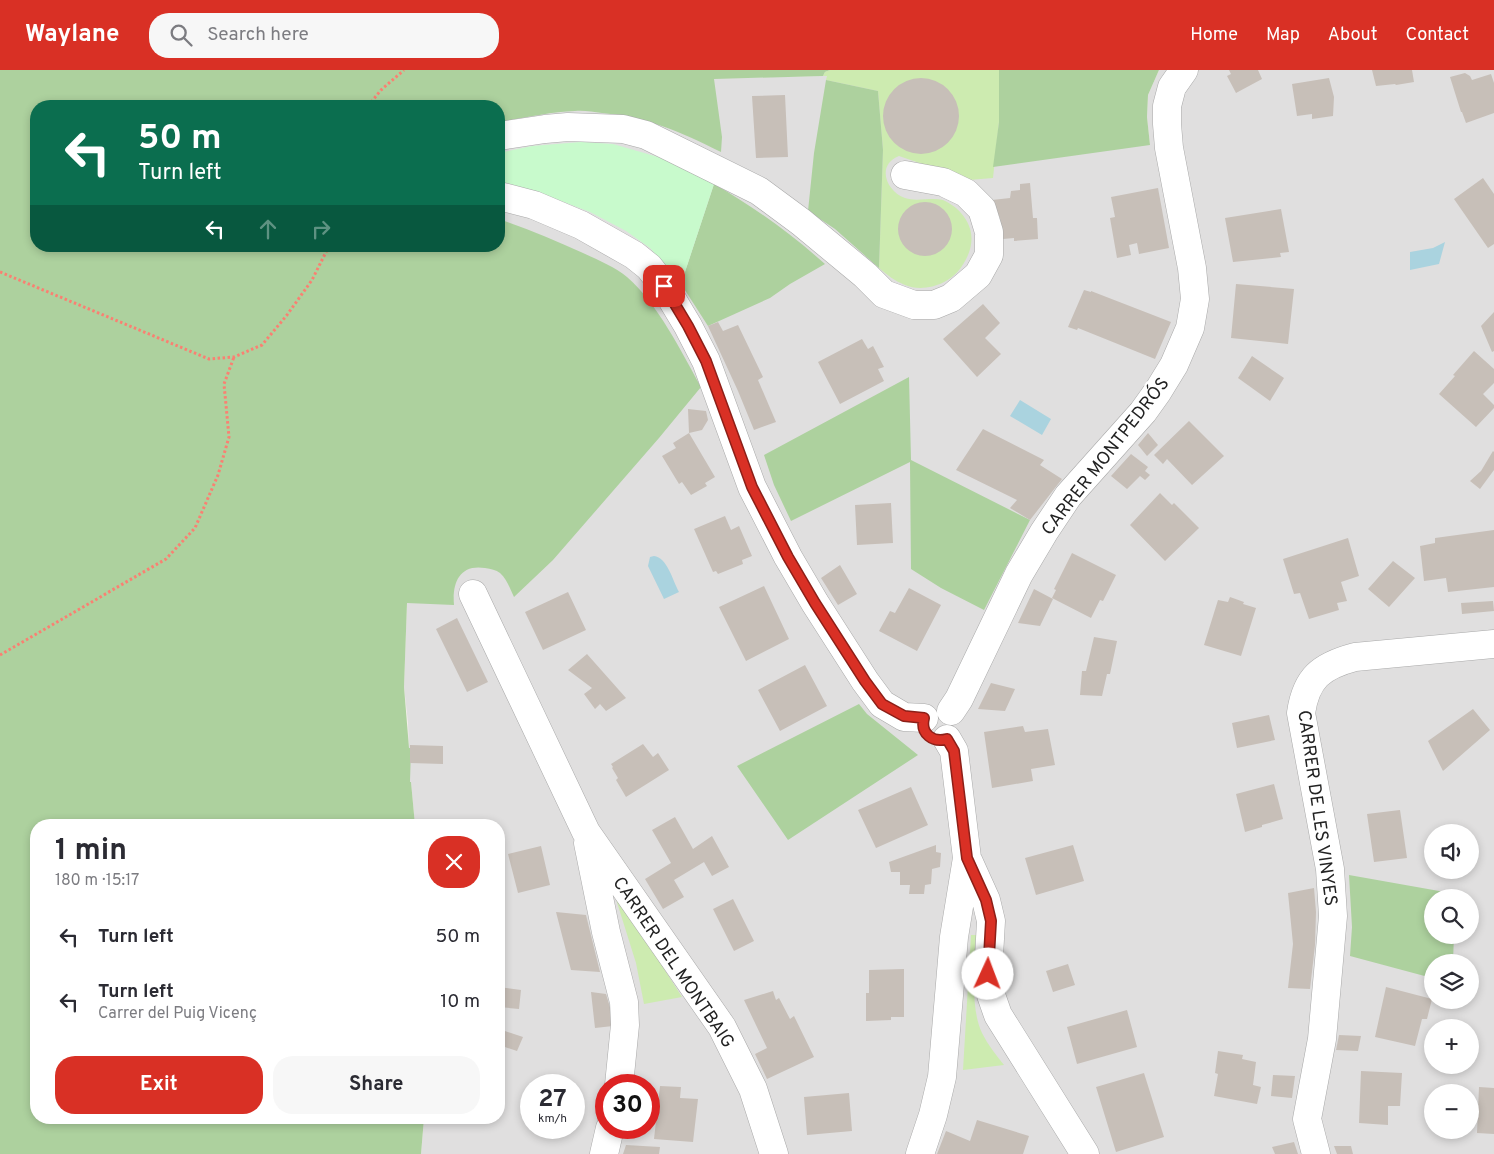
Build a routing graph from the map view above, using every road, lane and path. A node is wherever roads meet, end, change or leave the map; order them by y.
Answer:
1 (404, 70) edge
2 (1184, 70) edge
3 (373, 100) edge
4 (505, 135) edge
5 (905, 175) dead end
6 (505, 198) edge
7 (326, 252) edge
8 (0, 272) edge
9 (234, 357) junction
10 (473, 594) dead end
11 (1494, 644) edge
12 (0, 656) edge
13 (951, 711) junction
14 (924, 718) junction
15 (947, 739) junction
16 (586, 832) junction
17 (967, 858) junction
18 (620, 1074) edge
19 (607, 1139) edge
20 (604, 1154) edge
21 (774, 1154) edge
22 (920, 1154) edge
23 (1085, 1154) edge
24 (1316, 1154) edge

1 - 3 path
2 - 13 street, CARRER MONTPEDRÓS
4 - 5 street
6 - 14 street
7 - 9 path
8 - 9 path
9 - 12 path
10 - 16 street, CARRER DEL MONTBAIG
11 - 24 street, CARRER DE LES VINYES
13 - 14 street
13 - 15 street
14 - 15 street
15 - 17 street
16 - 18 street, CARRER DEL MONTBAIG
16 - 21 street, CARRER DEL MONTBAIG
17 - 22 street
17 - 23 street
19 - 20 street

